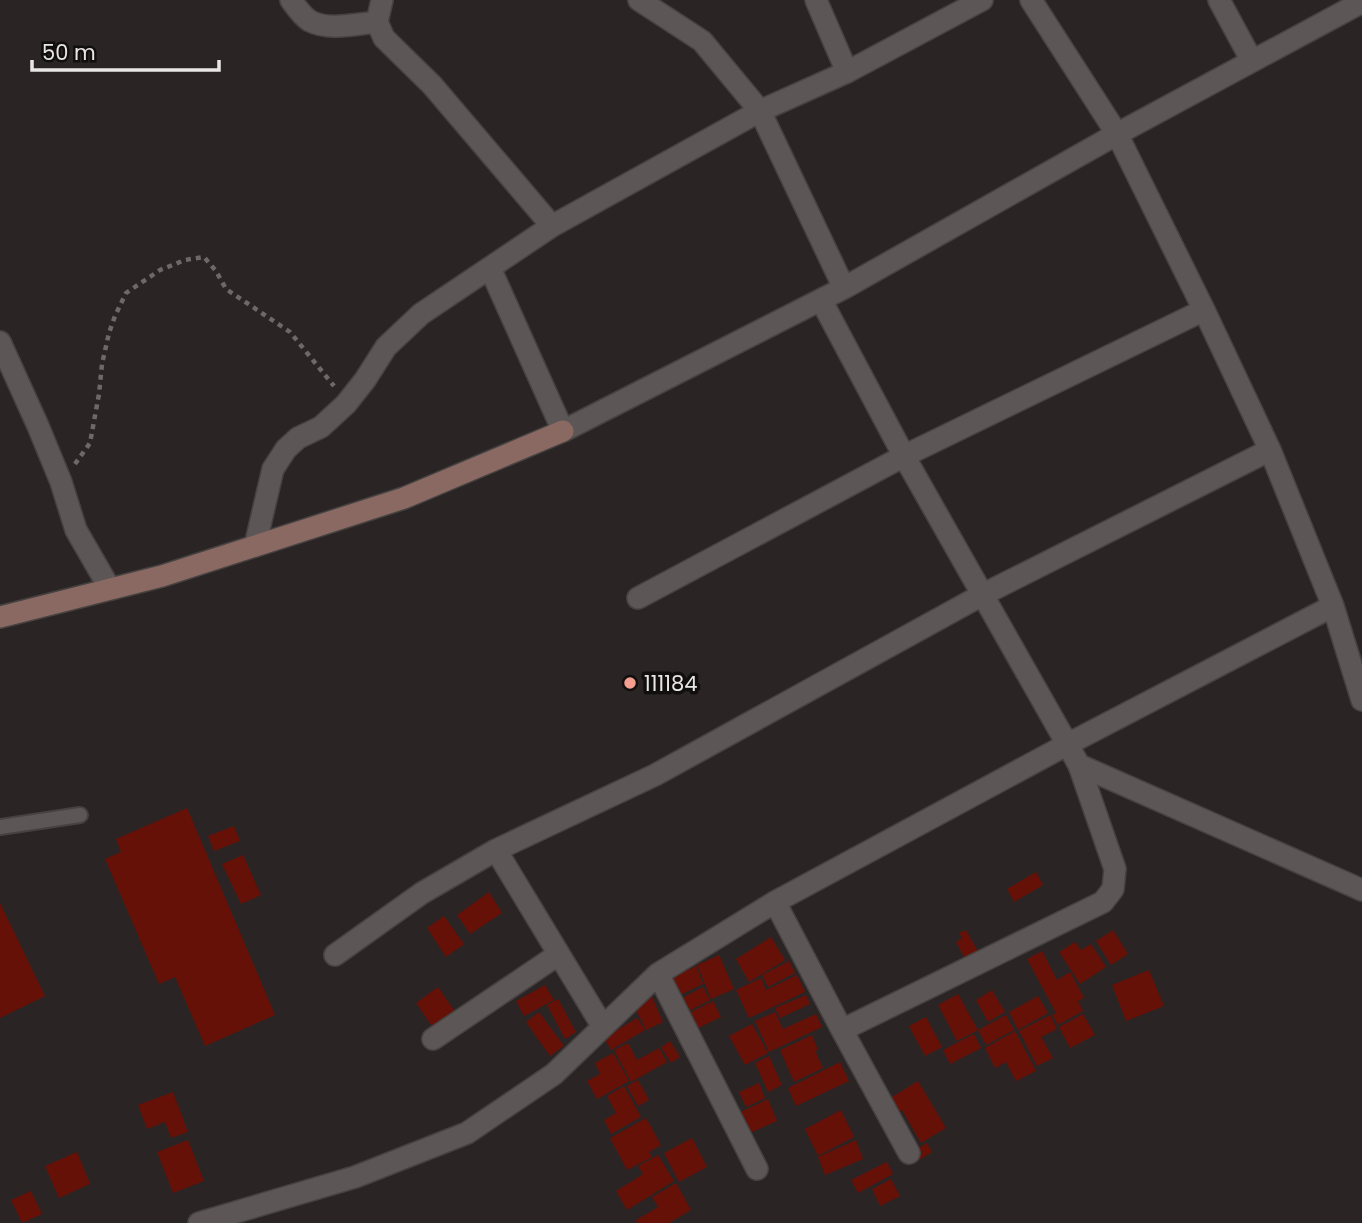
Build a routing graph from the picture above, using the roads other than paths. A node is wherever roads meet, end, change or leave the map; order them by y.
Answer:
1 (291, 0) edge
2 (382, 0) edge
3 (639, 0) edge
4 (816, 0) edge
5 (982, 0) edge
6 (1031, 0) edge
7 (1219, 0) edge
8 (1362, 2) edge
9 (377, 22) junction
10 (1252, 61) junction
11 (847, 72) junction
12 (760, 111) junction
13 (1117, 134) junction
14 (552, 226) junction
15 (490, 268) junction
16 (844, 288) junction
17 (821, 300) junction
18 (1205, 310) junction
19 (0, 342) edge
20 (563, 431) junction
21 (1270, 450) junction
22 (904, 456) junction
23 (255, 546) junction
24 (110, 589) junction
25 (982, 595) junction
26 (638, 598) dead end
27 (1333, 606) junction
28 (0, 617) edge
29 (1362, 700) edge
30 (1068, 744) junction
31 (1079, 765) junction
32 (80, 815) dead end
33 (0, 827) edge
34 (496, 850) junction
35 (1362, 890) edge
36 (775, 902) junction
37 (559, 954) junction
38 (335, 955) dead end
39 (658, 974) junction
40 (603, 1027) junction
41 (842, 1030) junction
42 (433, 1039) dead end
43 (909, 1153) dead end
44 (757, 1169) dead end
45 (199, 1223) edge

1 - 9 street
2 - 9 street
3 - 12 street
4 - 11 street
5 - 11 street
6 - 13 street
7 - 10 street
8 - 10 street
9 - 14 street
10 - 13 street
11 - 12 street
12 - 14 street
12 - 16 street
13 - 16 street
13 - 18 street
14 - 15 street
15 - 20 street
15 - 23 street
16 - 17 street
17 - 20 street
17 - 22 street
18 - 21 street
18 - 22 street
19 - 24 street
20 - 23 street
21 - 25 street
21 - 27 street
22 - 25 street
22 - 26 street
23 - 24 street
24 - 28 street
25 - 30 street
25 - 34 street
27 - 29 street
27 - 30 street
30 - 31 street
30 - 36 street
31 - 35 street
31 - 41 street
32 - 33 lane
34 - 37 street
34 - 38 street
36 - 39 street
36 - 41 street
37 - 40 street
37 - 42 street
39 - 40 street
39 - 44 street
40 - 45 street
41 - 43 street

